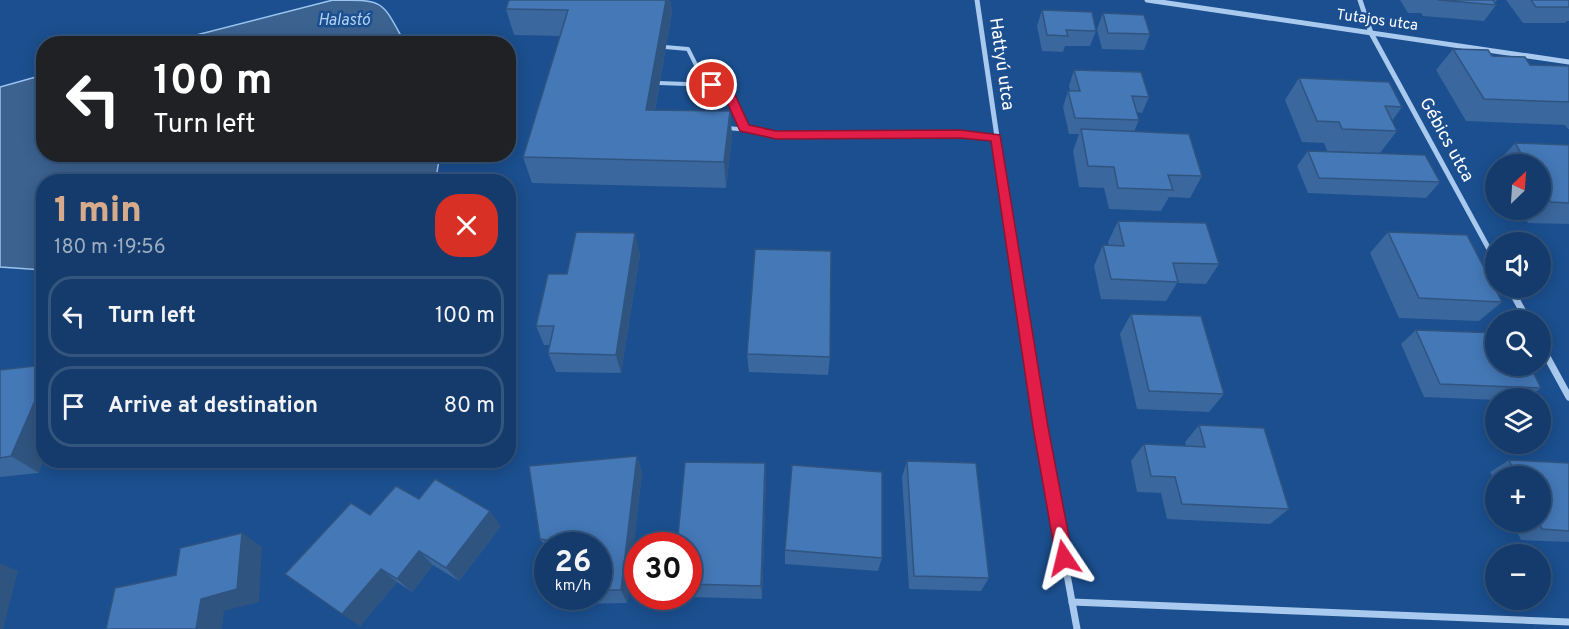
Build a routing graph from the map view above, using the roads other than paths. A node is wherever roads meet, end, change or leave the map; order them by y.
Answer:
1 (977, 0) edge
2 (1147, 0) edge
3 (1360, 0) edge
4 (1371, 33) junction
5 (665, 47) dead end
6 (1569, 62) edge
7 (659, 83) dead end
8 (727, 88) junction
9 (717, 127) edge
10 (744, 128) junction
11 (996, 137) junction
12 (1485, 242) edge
13 (1551, 364) edge
14 (1569, 397) edge
15 (1072, 602) junction
16 (1569, 622) edge
17 (1077, 629) edge

1 - 11 street, Hattyú utca
2 - 4 street, Tutajos utca
3 - 4 street, Gébics utca
4 - 6 street, Tutajos utca
4 - 12 street, Gébics utca
5 - 8 lane
7 - 8 lane
8 - 10 lane
9 - 10 lane
10 - 11 lane
11 - 15 street, Hattyú utca
13 - 14 street
15 - 16 street
15 - 17 street, Hattyú utca

